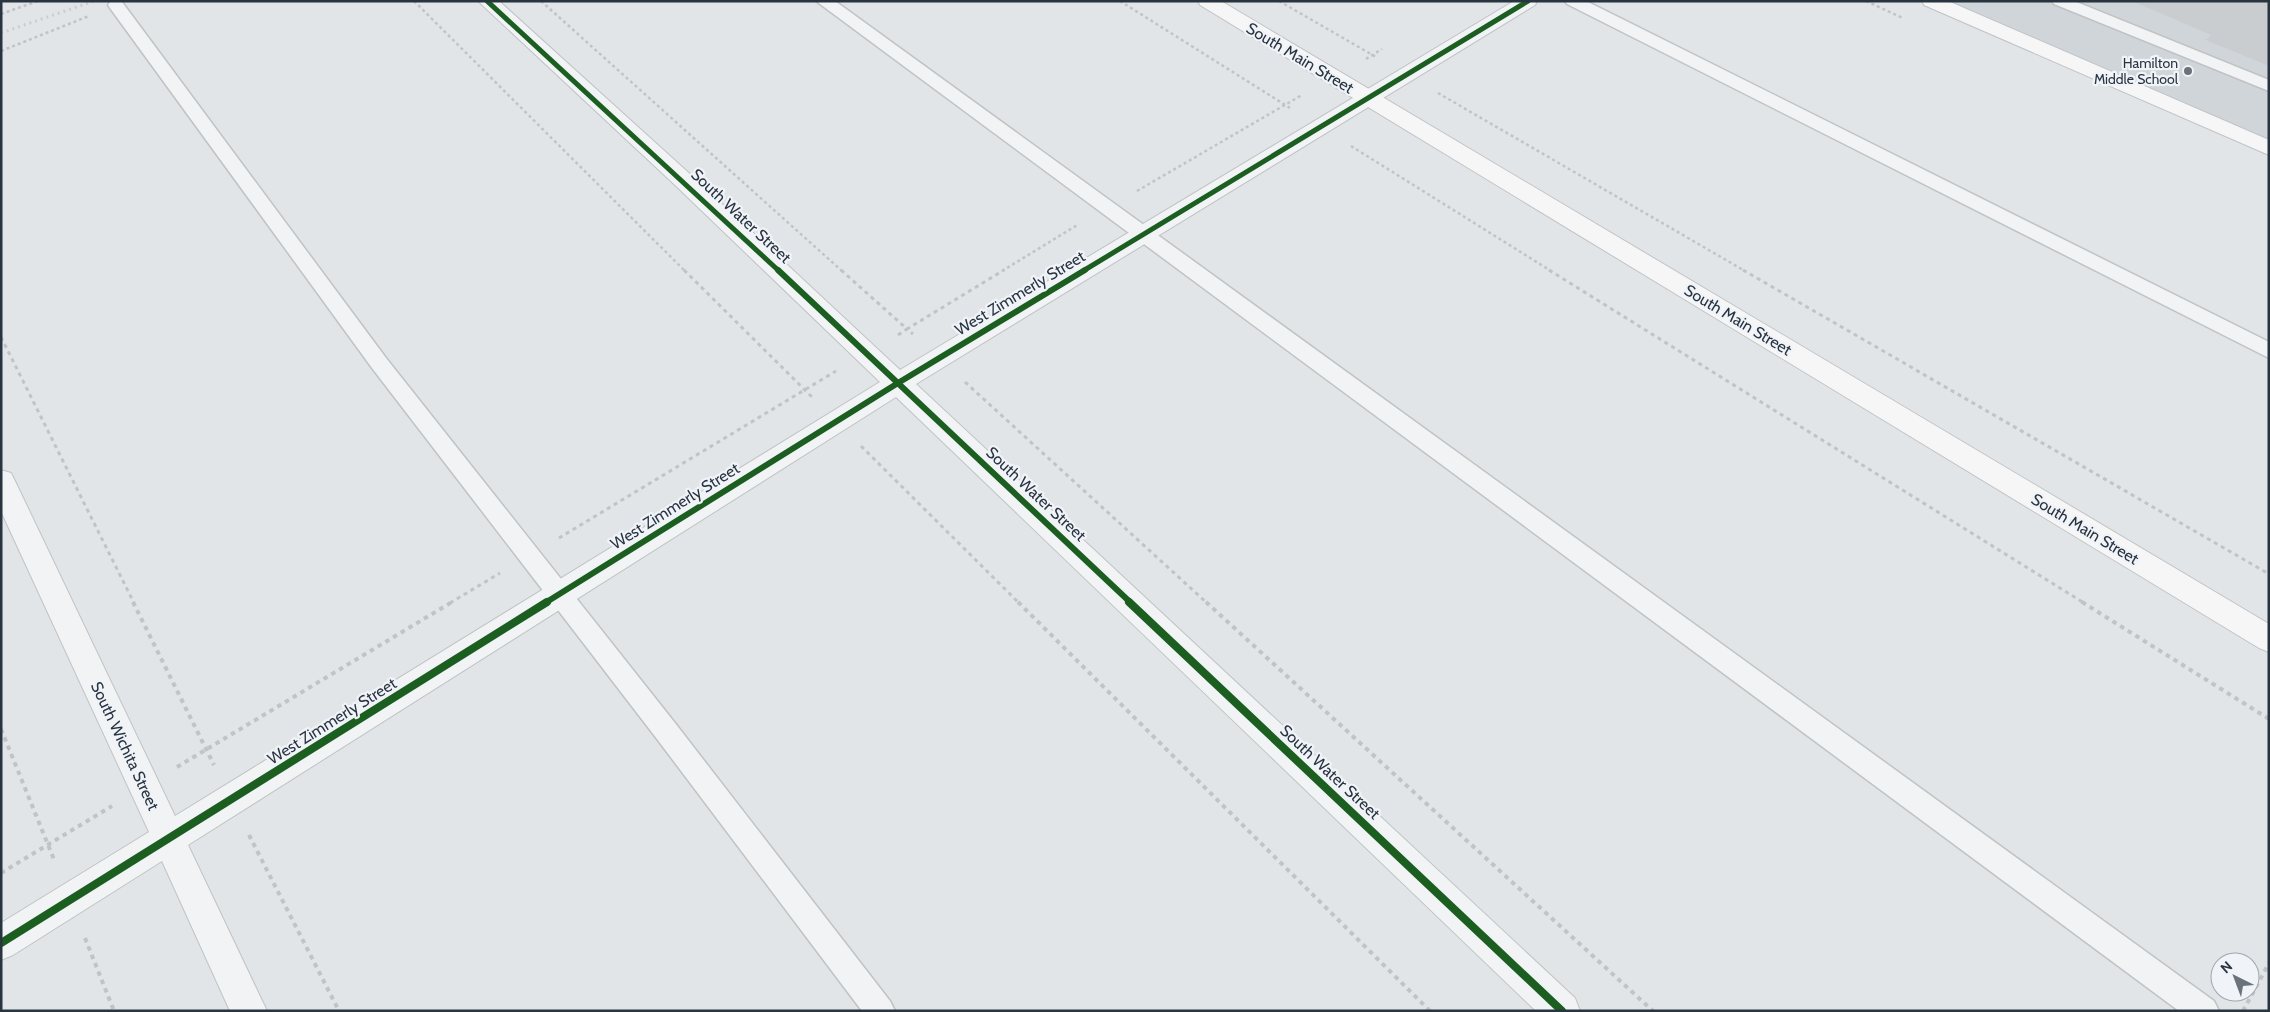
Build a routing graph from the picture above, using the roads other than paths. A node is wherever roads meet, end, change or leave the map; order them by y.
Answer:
1 (487, 1) edge
2 (824, 1) edge
3 (1207, 1) edge
4 (1528, 1) edge
5 (1573, 1) edge
6 (1931, 1) edge
7 (2060, 1) edge
8 (116, 5) road end
9 (2269, 86) edge
10 (1368, 99) junction
11 (2269, 148) edge
12 (1143, 235) junction
13 (2269, 351) edge
14 (898, 383) junction
15 (1, 481) edge
16 (559, 596) junction
17 (2269, 639) edge
18 (168, 840) junction
19 (1, 944) edge
20 (249, 1011) edge
21 (880, 1011) edge
22 (1562, 1011) edge
23 (2204, 1011) edge

1 - 14 street, South Water Street
2 - 12 lane
3 - 10 street, South Main Street
4 - 10 street, West Zimmerly Street
5 - 13 lane
6 - 11 street
7 - 9 lane
8 - 16 lane
10 - 12 street, West Zimmerly Street
10 - 17 street, South Main Street
12 - 14 street, West Zimmerly Street
12 - 23 lane
14 - 16 street, West Zimmerly Street
14 - 22 street, South Water Street
15 - 18 street, South Wichita Street
16 - 18 street, West Zimmerly Street
16 - 21 lane
18 - 19 street, West Zimmerly Street
18 - 20 street, South Wichita Street

